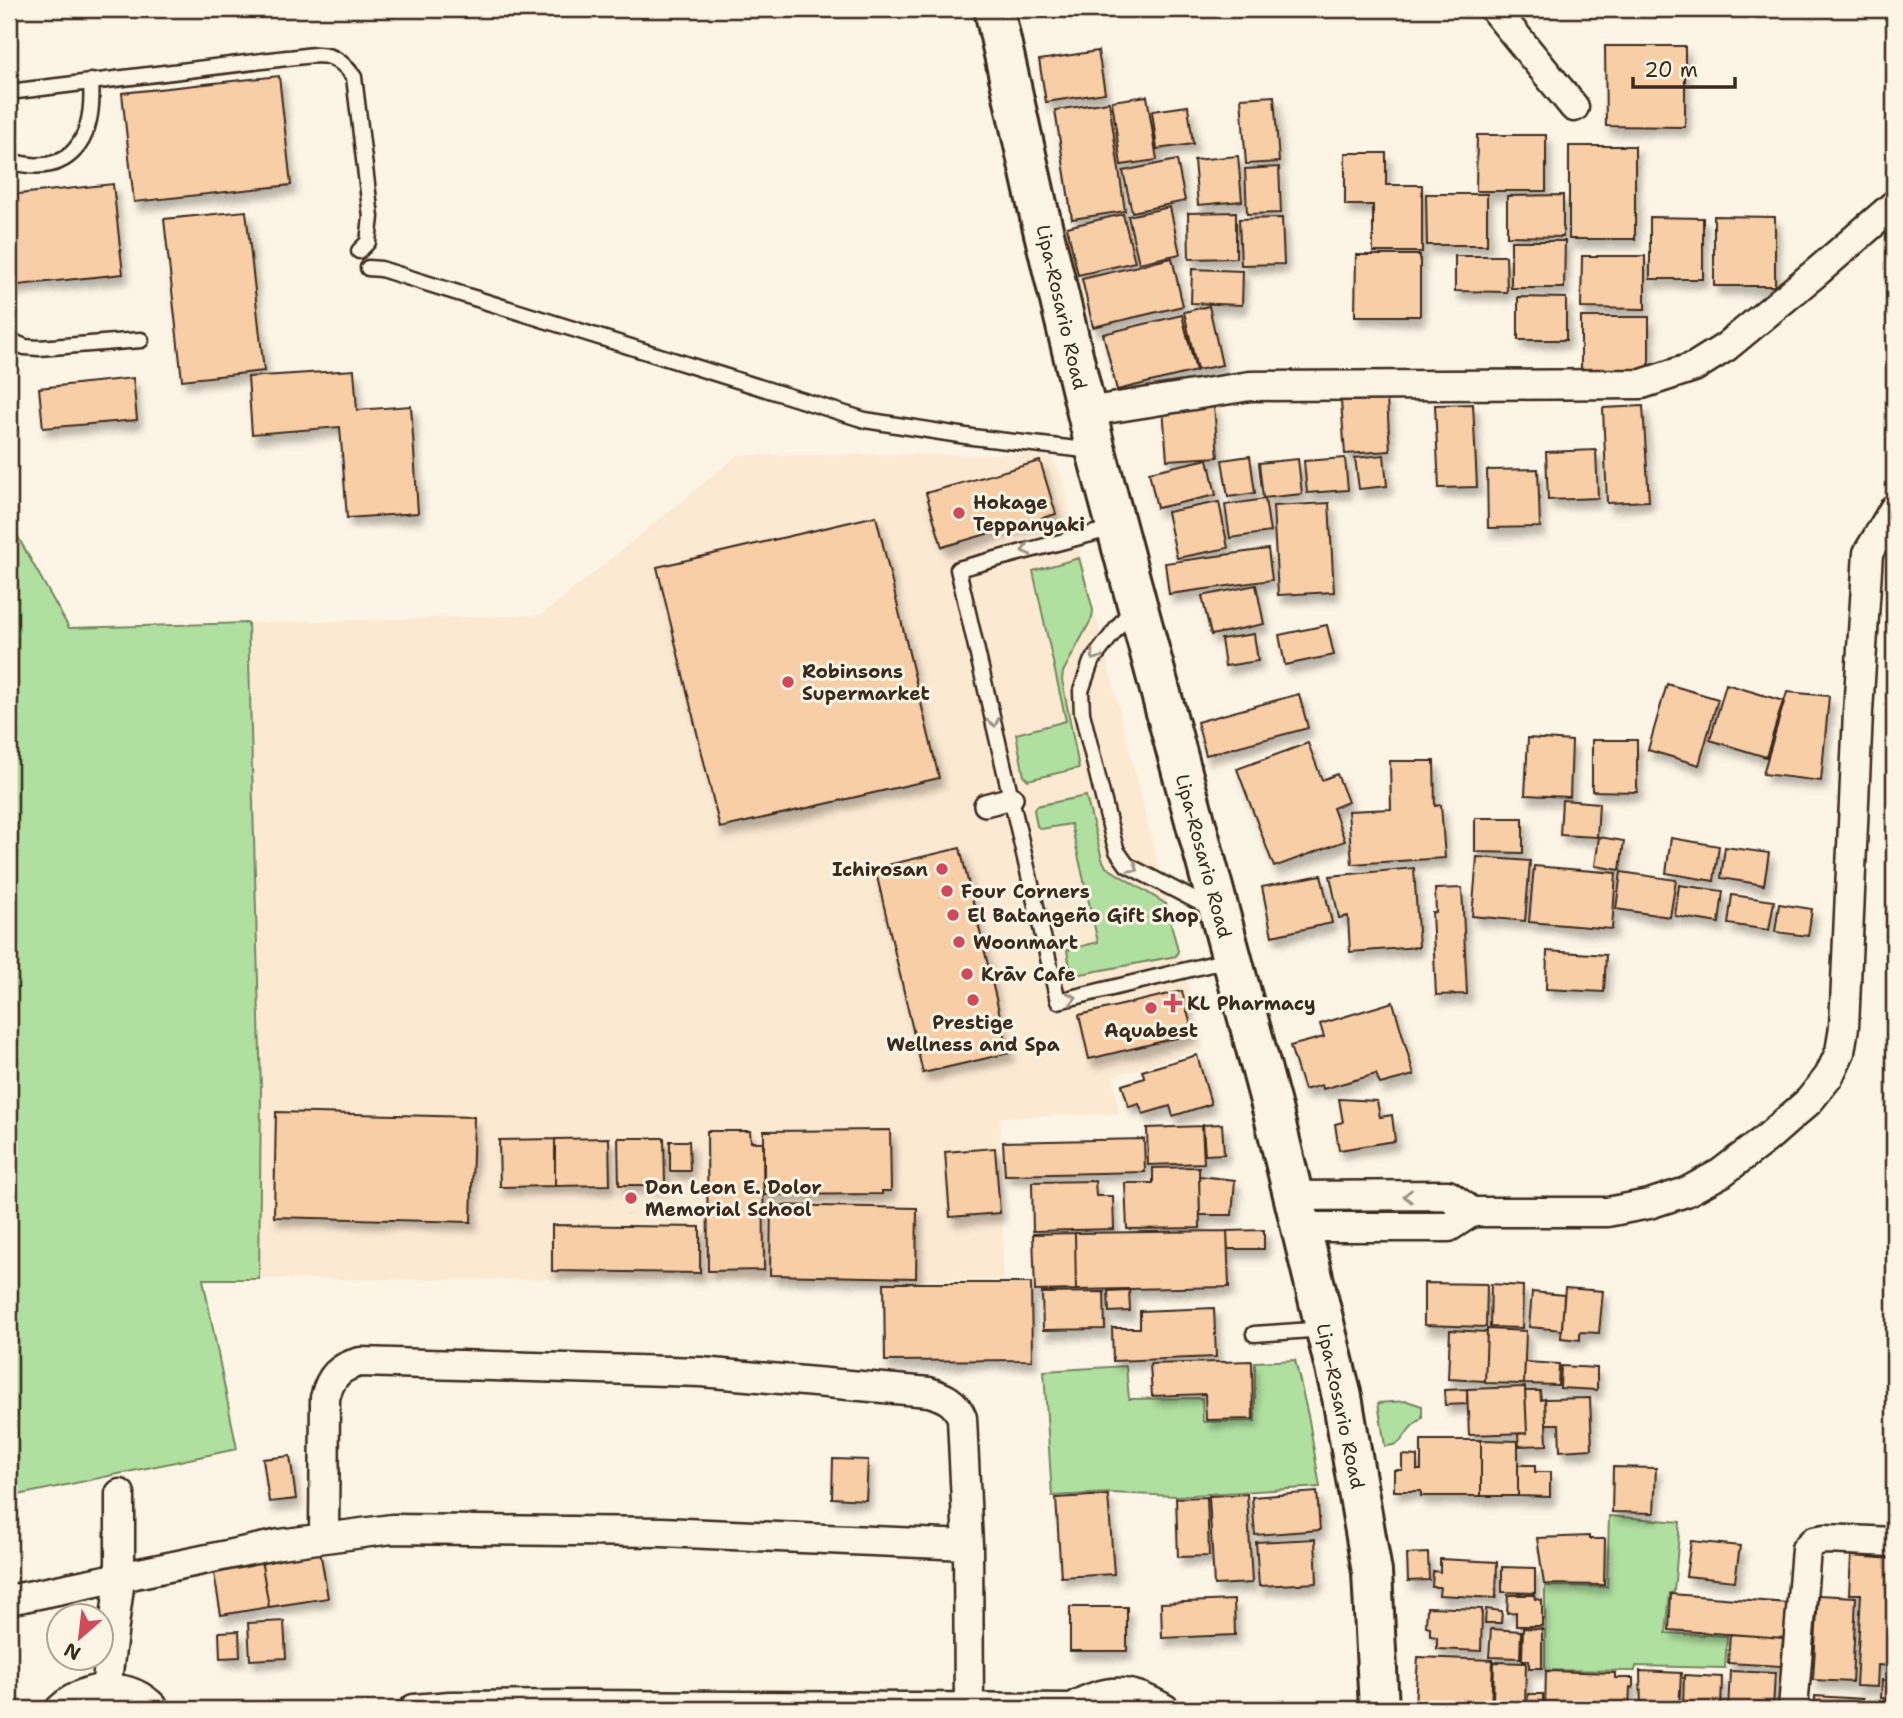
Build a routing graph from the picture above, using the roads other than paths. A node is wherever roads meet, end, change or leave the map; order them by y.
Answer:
1 (994, 9) edge
2 (1494, 9) edge
3 (91, 81) junction
4 (9, 92) edge
5 (1574, 107) dead end
6 (9, 161) edge
7 (1894, 205) edge
8 (359, 251) dead end
9 (368, 268) dead end
10 (9, 340) edge
11 (141, 340) dead end
12 (1087, 412) junction
13 (1096, 451) junction
14 (1894, 509) edge
15 (1116, 527) junction
16 (1137, 602) junction
17 (1012, 798) junction
18 (985, 806) dead end
19 (1219, 912) junction
20 (1232, 959) junction
21 (1297, 1211) junction
22 (1326, 1329) junction
23 (1255, 1334) dead end
24 (120, 1494) dead end
25 (324, 1537) junction
26 (1894, 1542) edge
27 (968, 1545) junction
28 (120, 1579) junction
29 (9, 1600) edge
30 (106, 1688) junction
31 (969, 1708) edge
32 (60, 1709) edge
33 (155, 1709) edge
34 (414, 1709) edge
35 (1071, 1709) edge
36 (1166, 1709) edge
37 (1379, 1709) edge
38 (1793, 1709) edge

1 - 12 main road, Lipa-Rosario Road
2 - 5 street
3 - 4 lane
3 - 6 lane
3 - 8 lane
7 - 12 street
9 - 13 lane
10 - 11 lane
12 - 13 main road, Lipa-Rosario Road
13 - 15 main road, Lipa-Rosario Road
14 - 21 street
15 - 16 main road, Lipa-Rosario Road
15 -> 17 lane
16 - 19 main road, Lipa-Rosario Road
16 -> 19 lane
17 - 18 street
17 -> 20 lane
19 - 20 main road, Lipa-Rosario Road
20 - 21 main road, Lipa-Rosario Road
21 - 22 main road, Lipa-Rosario Road
22 - 23 lane
22 - 37 main road, Lipa-Rosario Road
24 - 28 street
25 - 27 street
25 - 27 street
25 - 28 street
26 - 38 street
27 - 31 street
28 - 29 street
28 - 30 street
30 - 32 street
30 - 33 street
31 - 34 street
31 - 35 street
35 - 36 street

